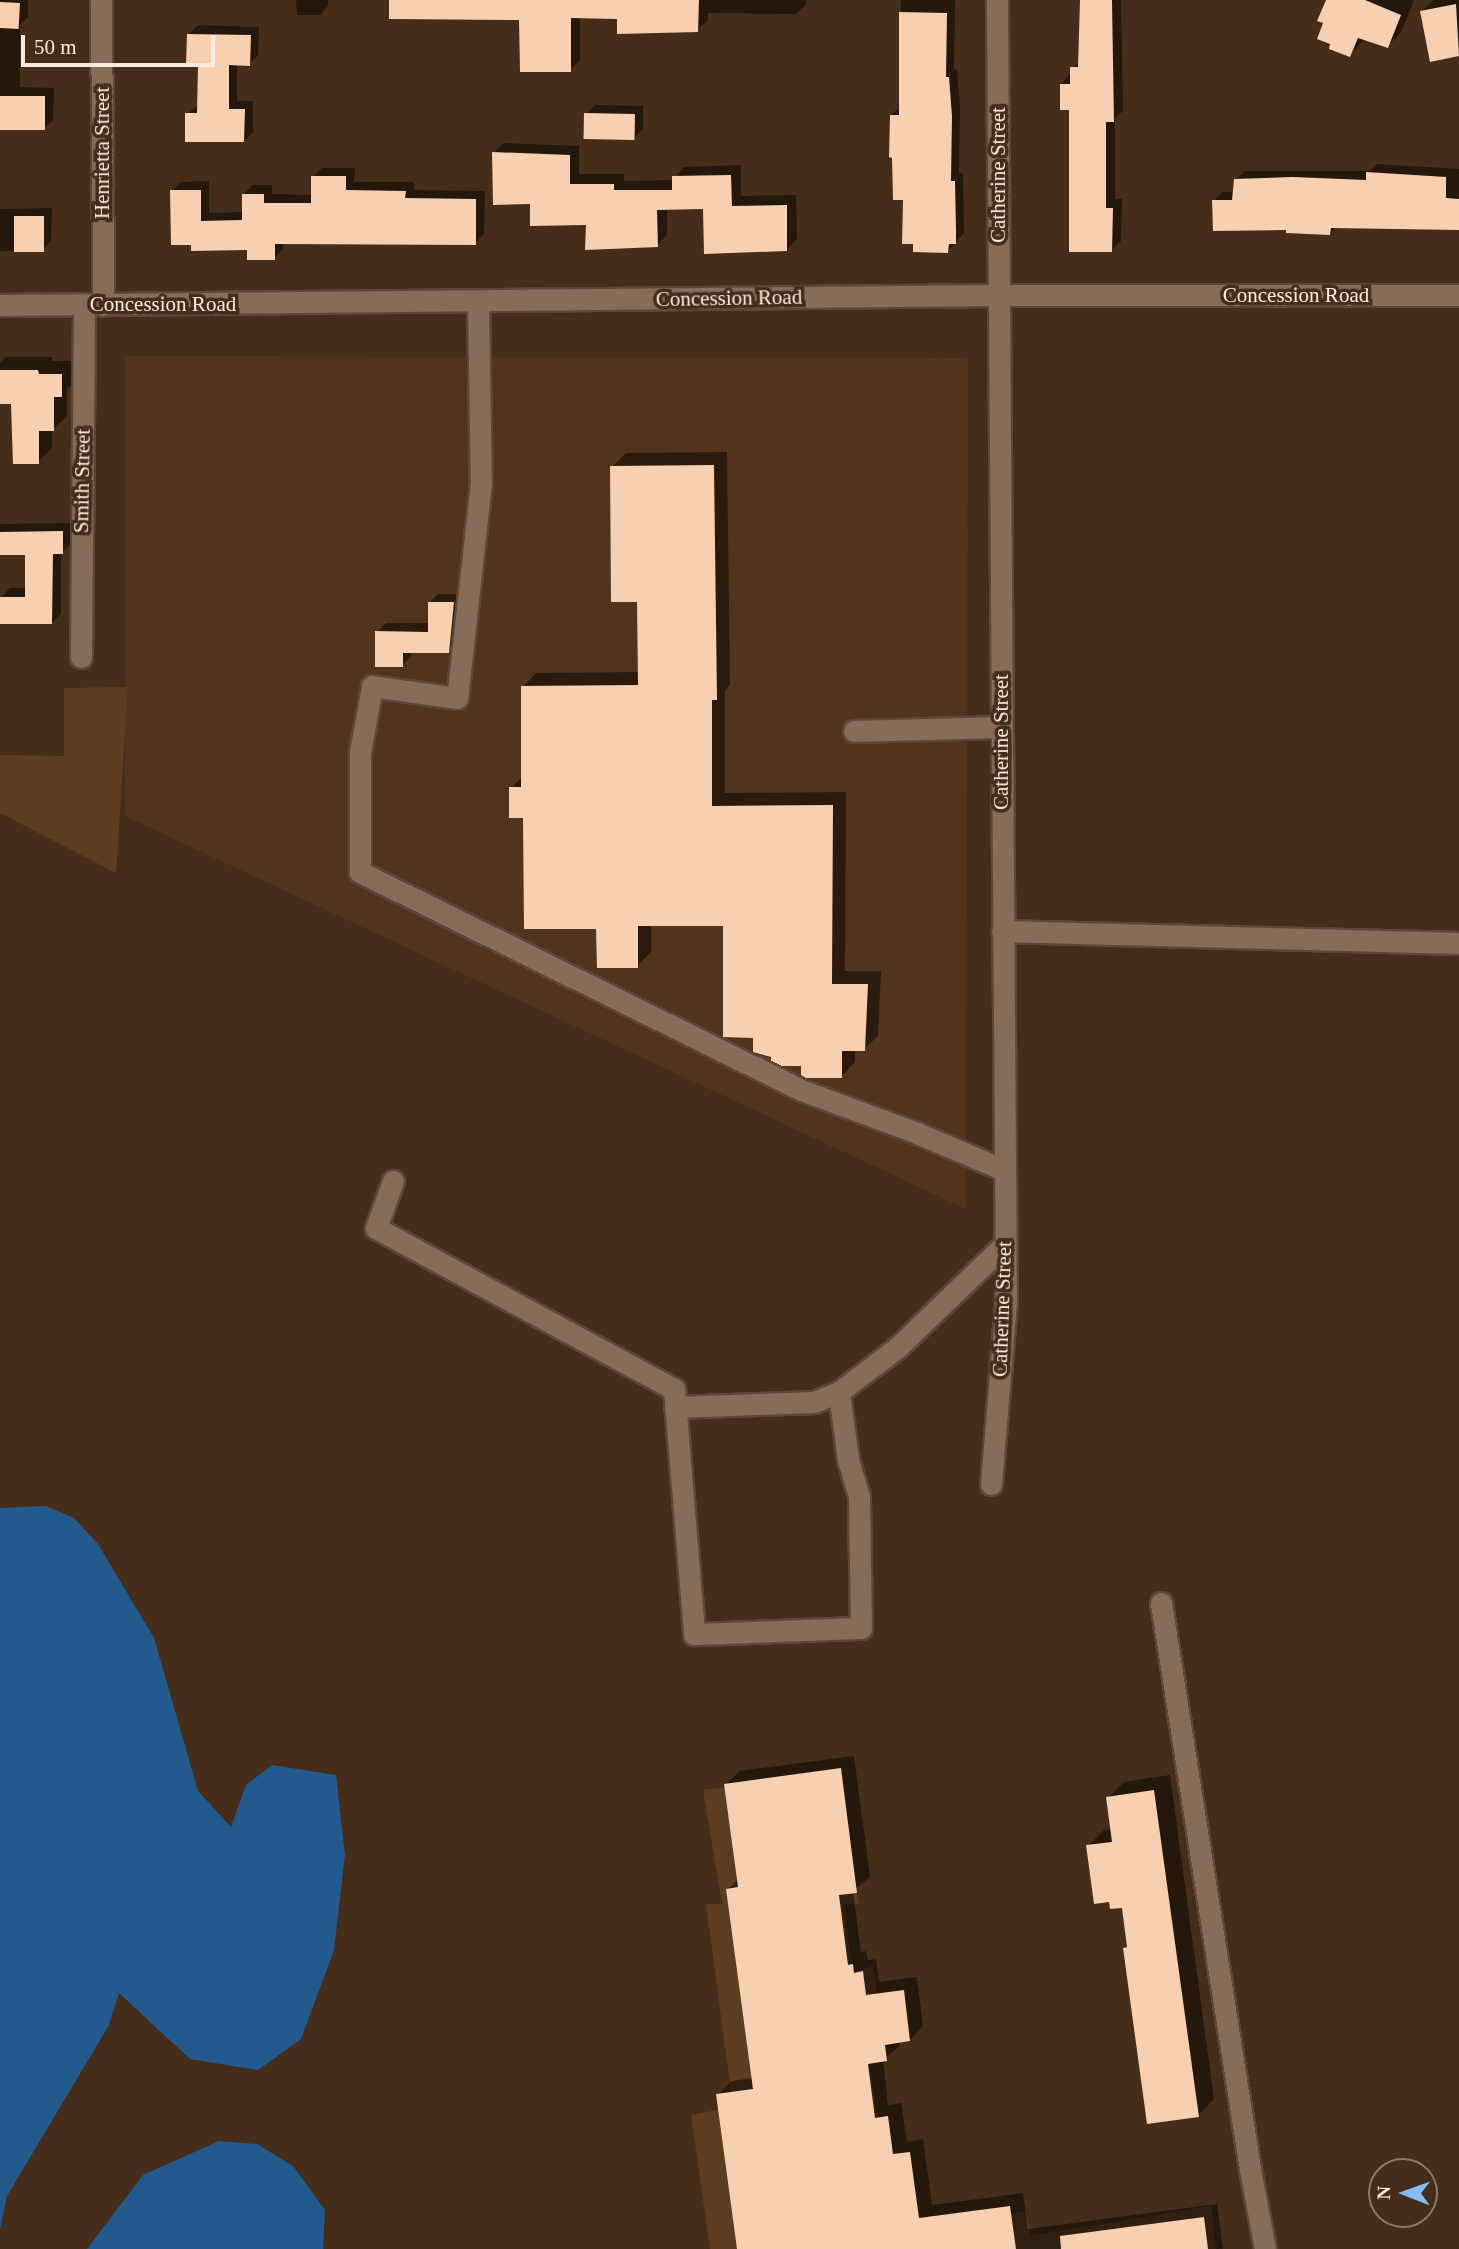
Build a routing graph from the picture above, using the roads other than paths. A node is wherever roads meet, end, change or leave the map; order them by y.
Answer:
1 (101, 0) edge
2 (997, 0) edge
3 (999, 295) junction
4 (1459, 295) edge
5 (478, 301) junction
6 (0, 305) edge
7 (94, 305) junction
8 (81, 657) dead end
9 (1000, 727) junction
10 (854, 730) dead end
11 (1002, 931) junction
12 (1459, 943) edge
13 (1004, 1170) junction
14 (393, 1181) dead end
15 (1005, 1244) junction
16 (839, 1392) junction
17 (676, 1407) junction
18 (991, 1484) dead end
19 (1161, 1603) dead end
20 (1265, 2249) edge

1 - 7 street, Henrietta Street
2 - 3 street, Catherine Street
3 - 4 street, Concession Road
3 - 5 street, Concession Road
3 - 9 street, Catherine Street
5 - 7 street, Concession Road
5 - 13 street
6 - 7 street, Concession Road
7 - 8 street, Smith Street
9 - 10 street
9 - 11 street, Catherine Street
11 - 12 street
11 - 13 street, Catherine Street
13 - 15 street, Catherine Street
14 - 17 street
15 - 16 street
15 - 18 street, Catherine Street
16 - 17 street
16 - 17 street
19 - 20 street

